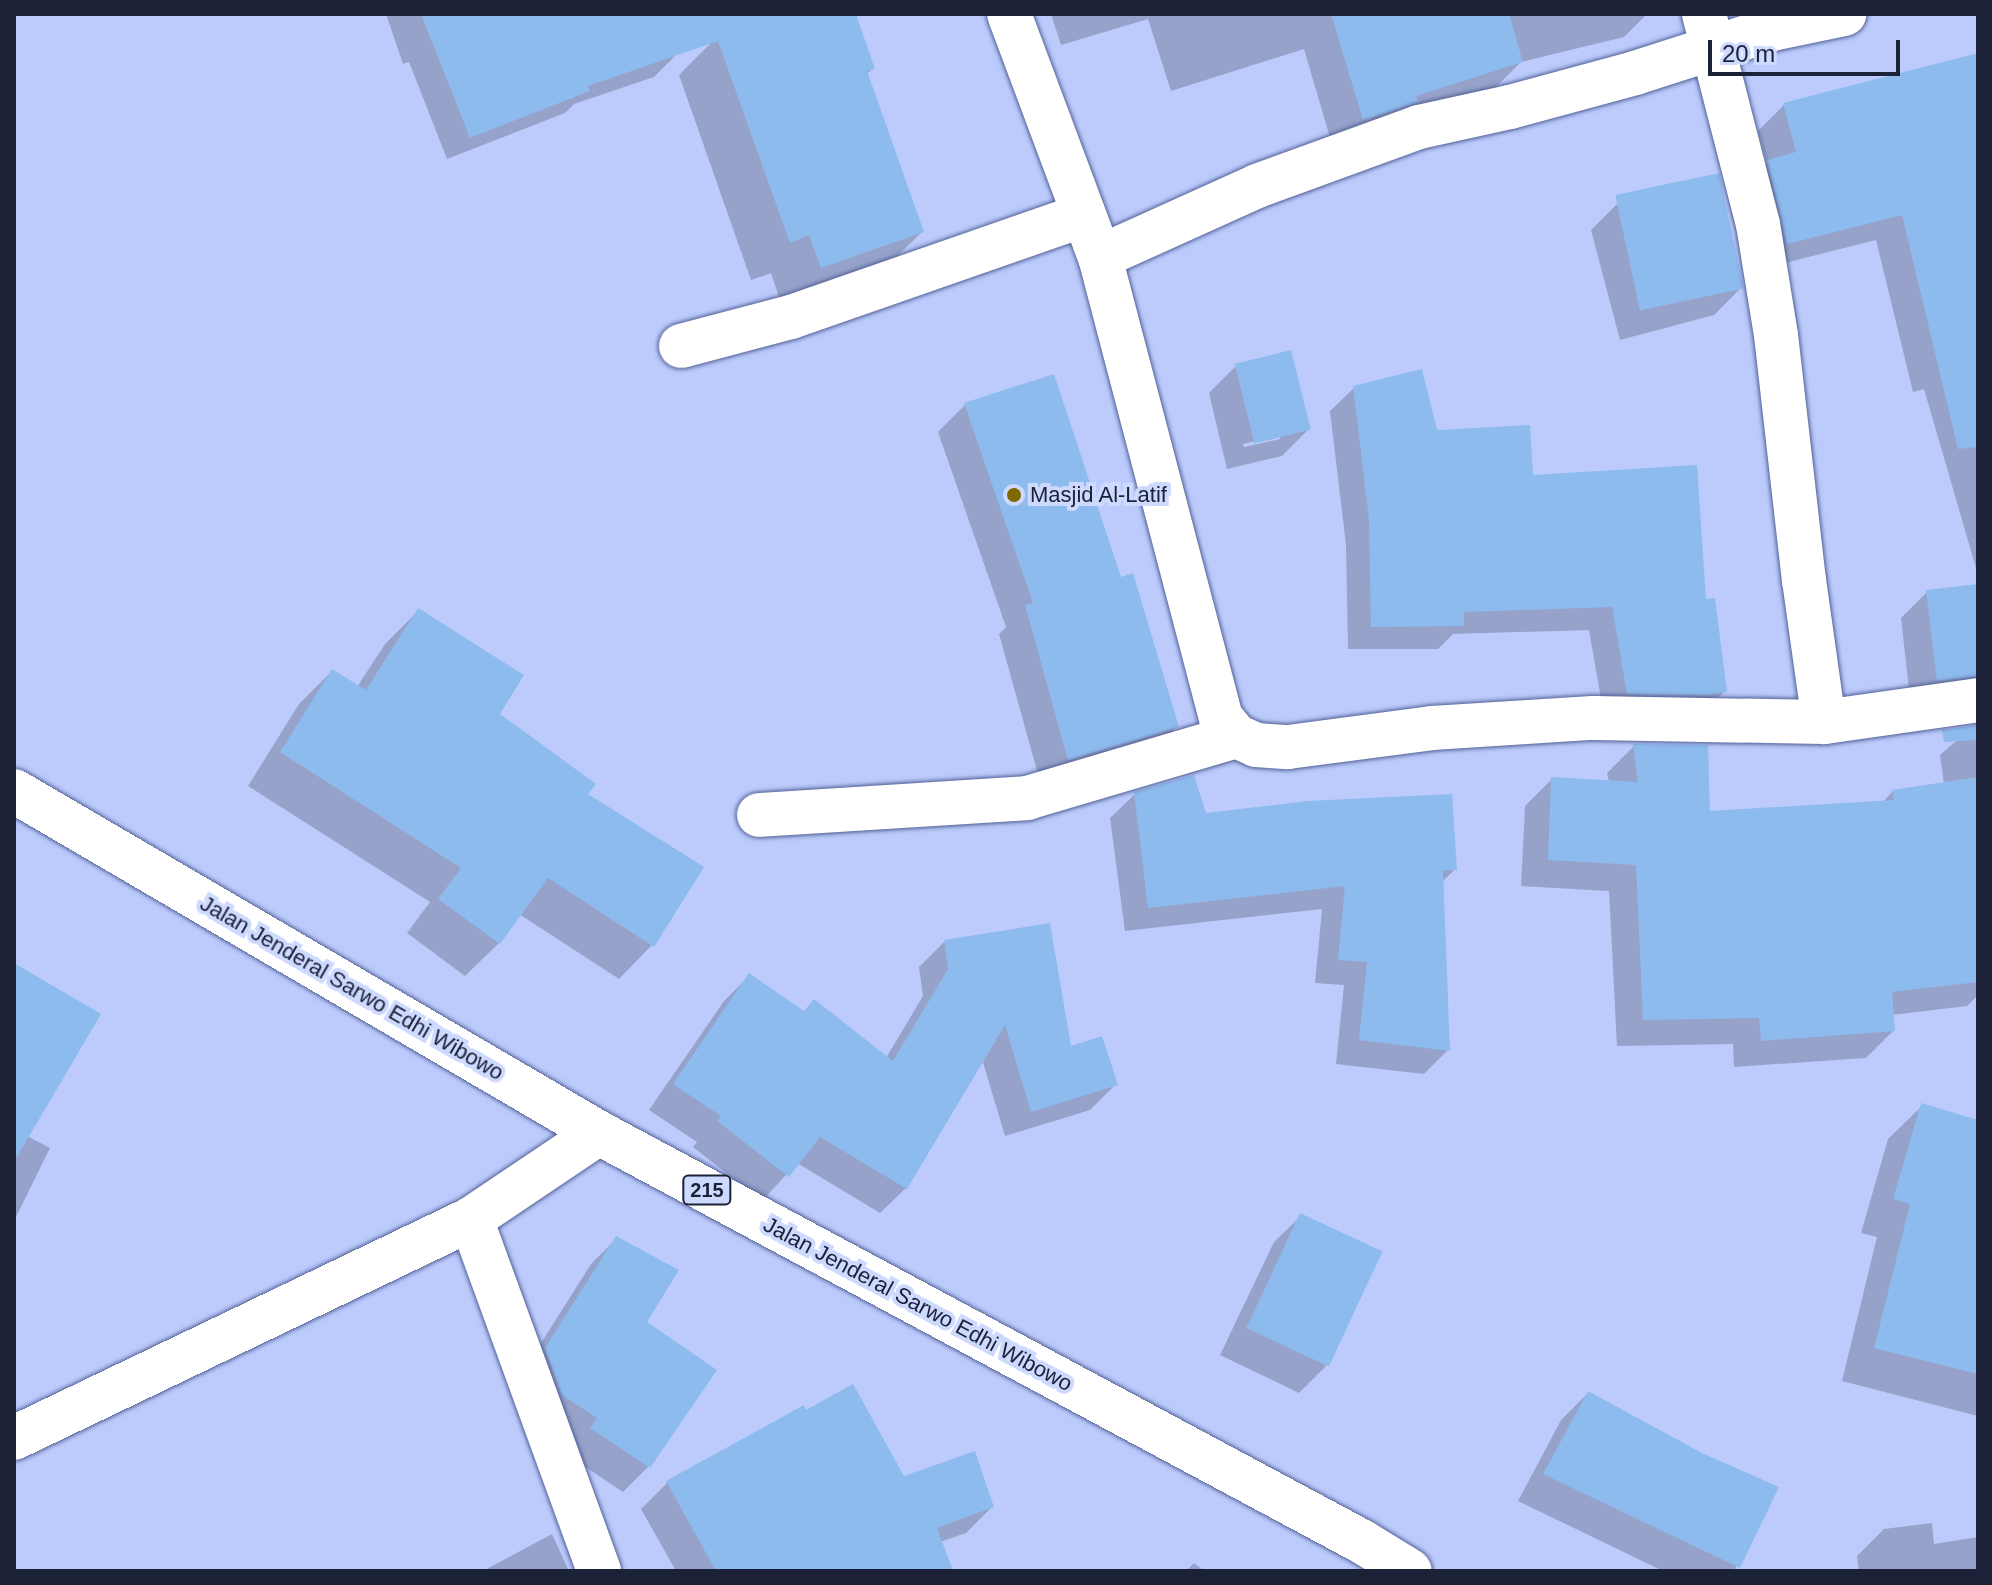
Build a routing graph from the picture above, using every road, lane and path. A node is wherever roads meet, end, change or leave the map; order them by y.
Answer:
1 (1009, 14) edge
2 (1844, 14) edge
3 (1708, 31) edge
4 (1084, 215) junction
5 (1100, 257) junction
6 (681, 346) dead end
7 (1978, 700) edge
8 (1824, 722) junction
9 (1236, 736) junction
10 (14, 791) edge
11 (759, 815) dead end
12 (599, 1133) junction
13 (471, 1219) junction
14 (14, 1438) edge
15 (599, 1571) edge
16 (1410, 1571) edge

1 - 4 street
2 - 3 street
3 - 5 street
3 - 8 street
4 - 5 street
4 - 6 street
5 - 9 street
7 - 8 street
8 - 9 street
9 - 11 street
10 - 12 street, Jalan Jenderal Sarwo Edhi Wibowo / 215
12 - 13 street
12 - 16 street, Jalan Jenderal Sarwo Edhi Wibowo / 215
13 - 14 street
13 - 15 street

